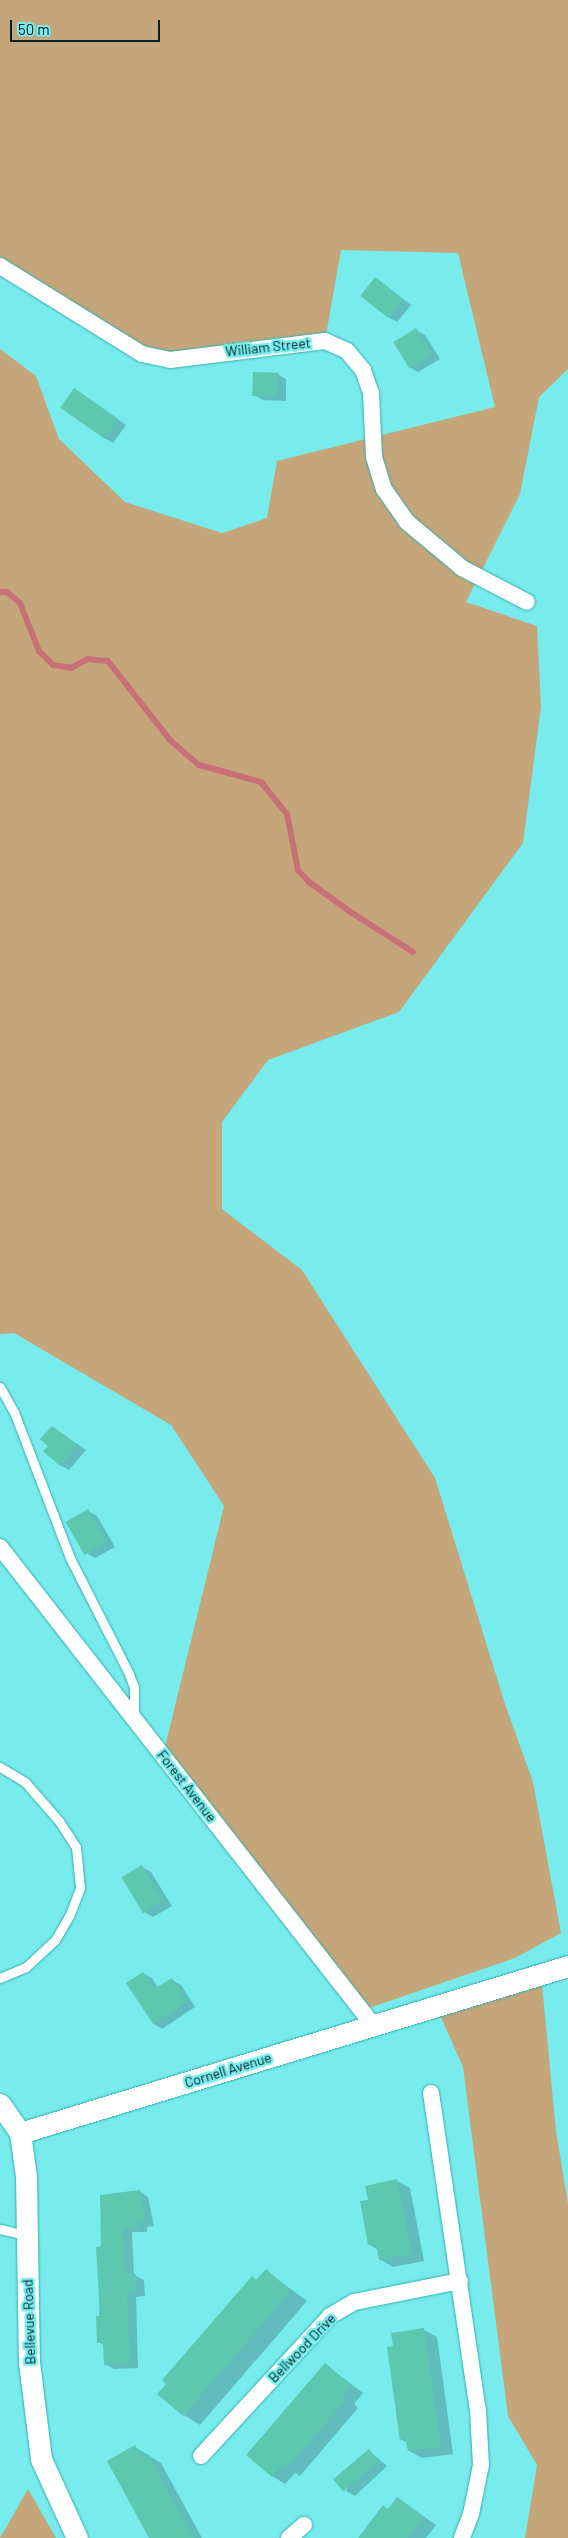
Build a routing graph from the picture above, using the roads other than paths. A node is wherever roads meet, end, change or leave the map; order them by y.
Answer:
1 (0, 266) edge
2 (528, 602) dead end
3 (0, 1387) edge
4 (0, 1547) edge
5 (134, 1718) junction
6 (0, 1767) edge
7 (568, 1966) edge
8 (0, 1978) edge
9 (373, 2025) junction
10 (430, 2093) dead end
11 (0, 2104) edge
12 (20, 2133) junction
13 (0, 2229) edge
14 (27, 2235) junction
15 (460, 2281) junction
16 (201, 2456) dead end
17 (304, 2525) dead end
18 (77, 2538) edge
19 (288, 2538) edge
20 (462, 2538) edge

1 - 2 street, William Street
3 - 5 lane
4 - 5 street, Forest Avenue
5 - 9 street, Forest Avenue
6 - 8 lane
7 - 9 street, Cornell Avenue
9 - 12 street, Cornell Avenue
10 - 15 street
11 - 12 street, Bellevue Road
12 - 14 street, Bellevue Road
13 - 14 lane
14 - 18 street, Bellevue Road
15 - 16 street, Bellwood Drive
15 - 20 street
17 - 19 street

